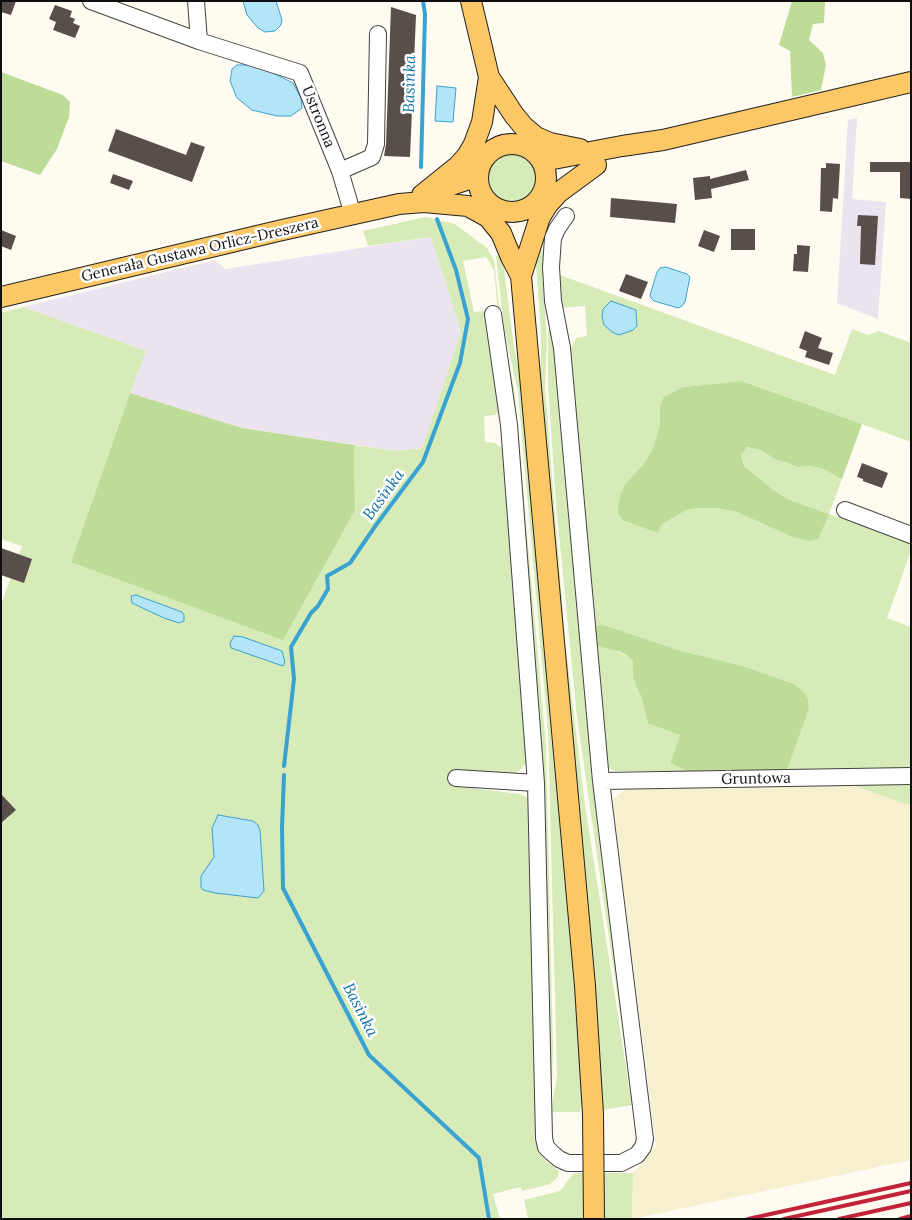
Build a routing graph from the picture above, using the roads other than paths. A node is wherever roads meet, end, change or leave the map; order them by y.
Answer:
1 (91, 1) edge
2 (196, 1) edge
3 (472, 1) edge
4 (378, 34) dead end
5 (199, 41) junction
6 (911, 82) edge
7 (491, 85) junction
8 (520, 146) junction
9 (486, 156) junction
10 (595, 159) junction
11 (541, 160) junction
12 (340, 171) junction
13 (478, 176) junction
14 (546, 181) junction
15 (423, 198) junction
16 (491, 204) junction
17 (530, 208) junction
18 (353, 215) junction
19 (566, 216) dead end
20 (520, 263) junction
21 (1, 297) edge
22 (492, 314) dead end
23 (845, 510) dead end
24 (911, 535) edge
25 (911, 776) edge
26 (456, 778) dead end
27 (601, 781) junction
28 (536, 783) junction
29 (594, 1219) edge

1 - 5 street
2 - 5 street
3 - 7 main road
4 - 12 street
5 - 12 street, Ustronna
6 - 10 main road
7 - 8 main road
7 - 9 main road
7 - 10 main road
7 - 15 main road
8 - 9 main road
8 - 11 main road
9 - 13 main road
10 - 11 main road
10 - 14 main road
10 - 20 main road
11 - 14 main road
12 - 18 street, Ustronna
13 - 15 main road, Generała Gustawa Orlicz-Dreszera
13 - 16 main road
14 - 17 main road
15 - 16 main road, Generała Gustawa Orlicz-Dreszera
15 - 18 main road, Generała Gustawa Orlicz-Dreszera
15 - 20 main road
16 - 17 main road
16 - 20 main road
17 - 20 main road
18 - 21 main road, Generała Gustawa Orlicz-Dreszera
19 - 27 street
20 - 29 main road, bridge
22 - 28 street
23 - 24 street
25 - 27 street, Gruntowa
26 - 28 street
27 - 28 street

